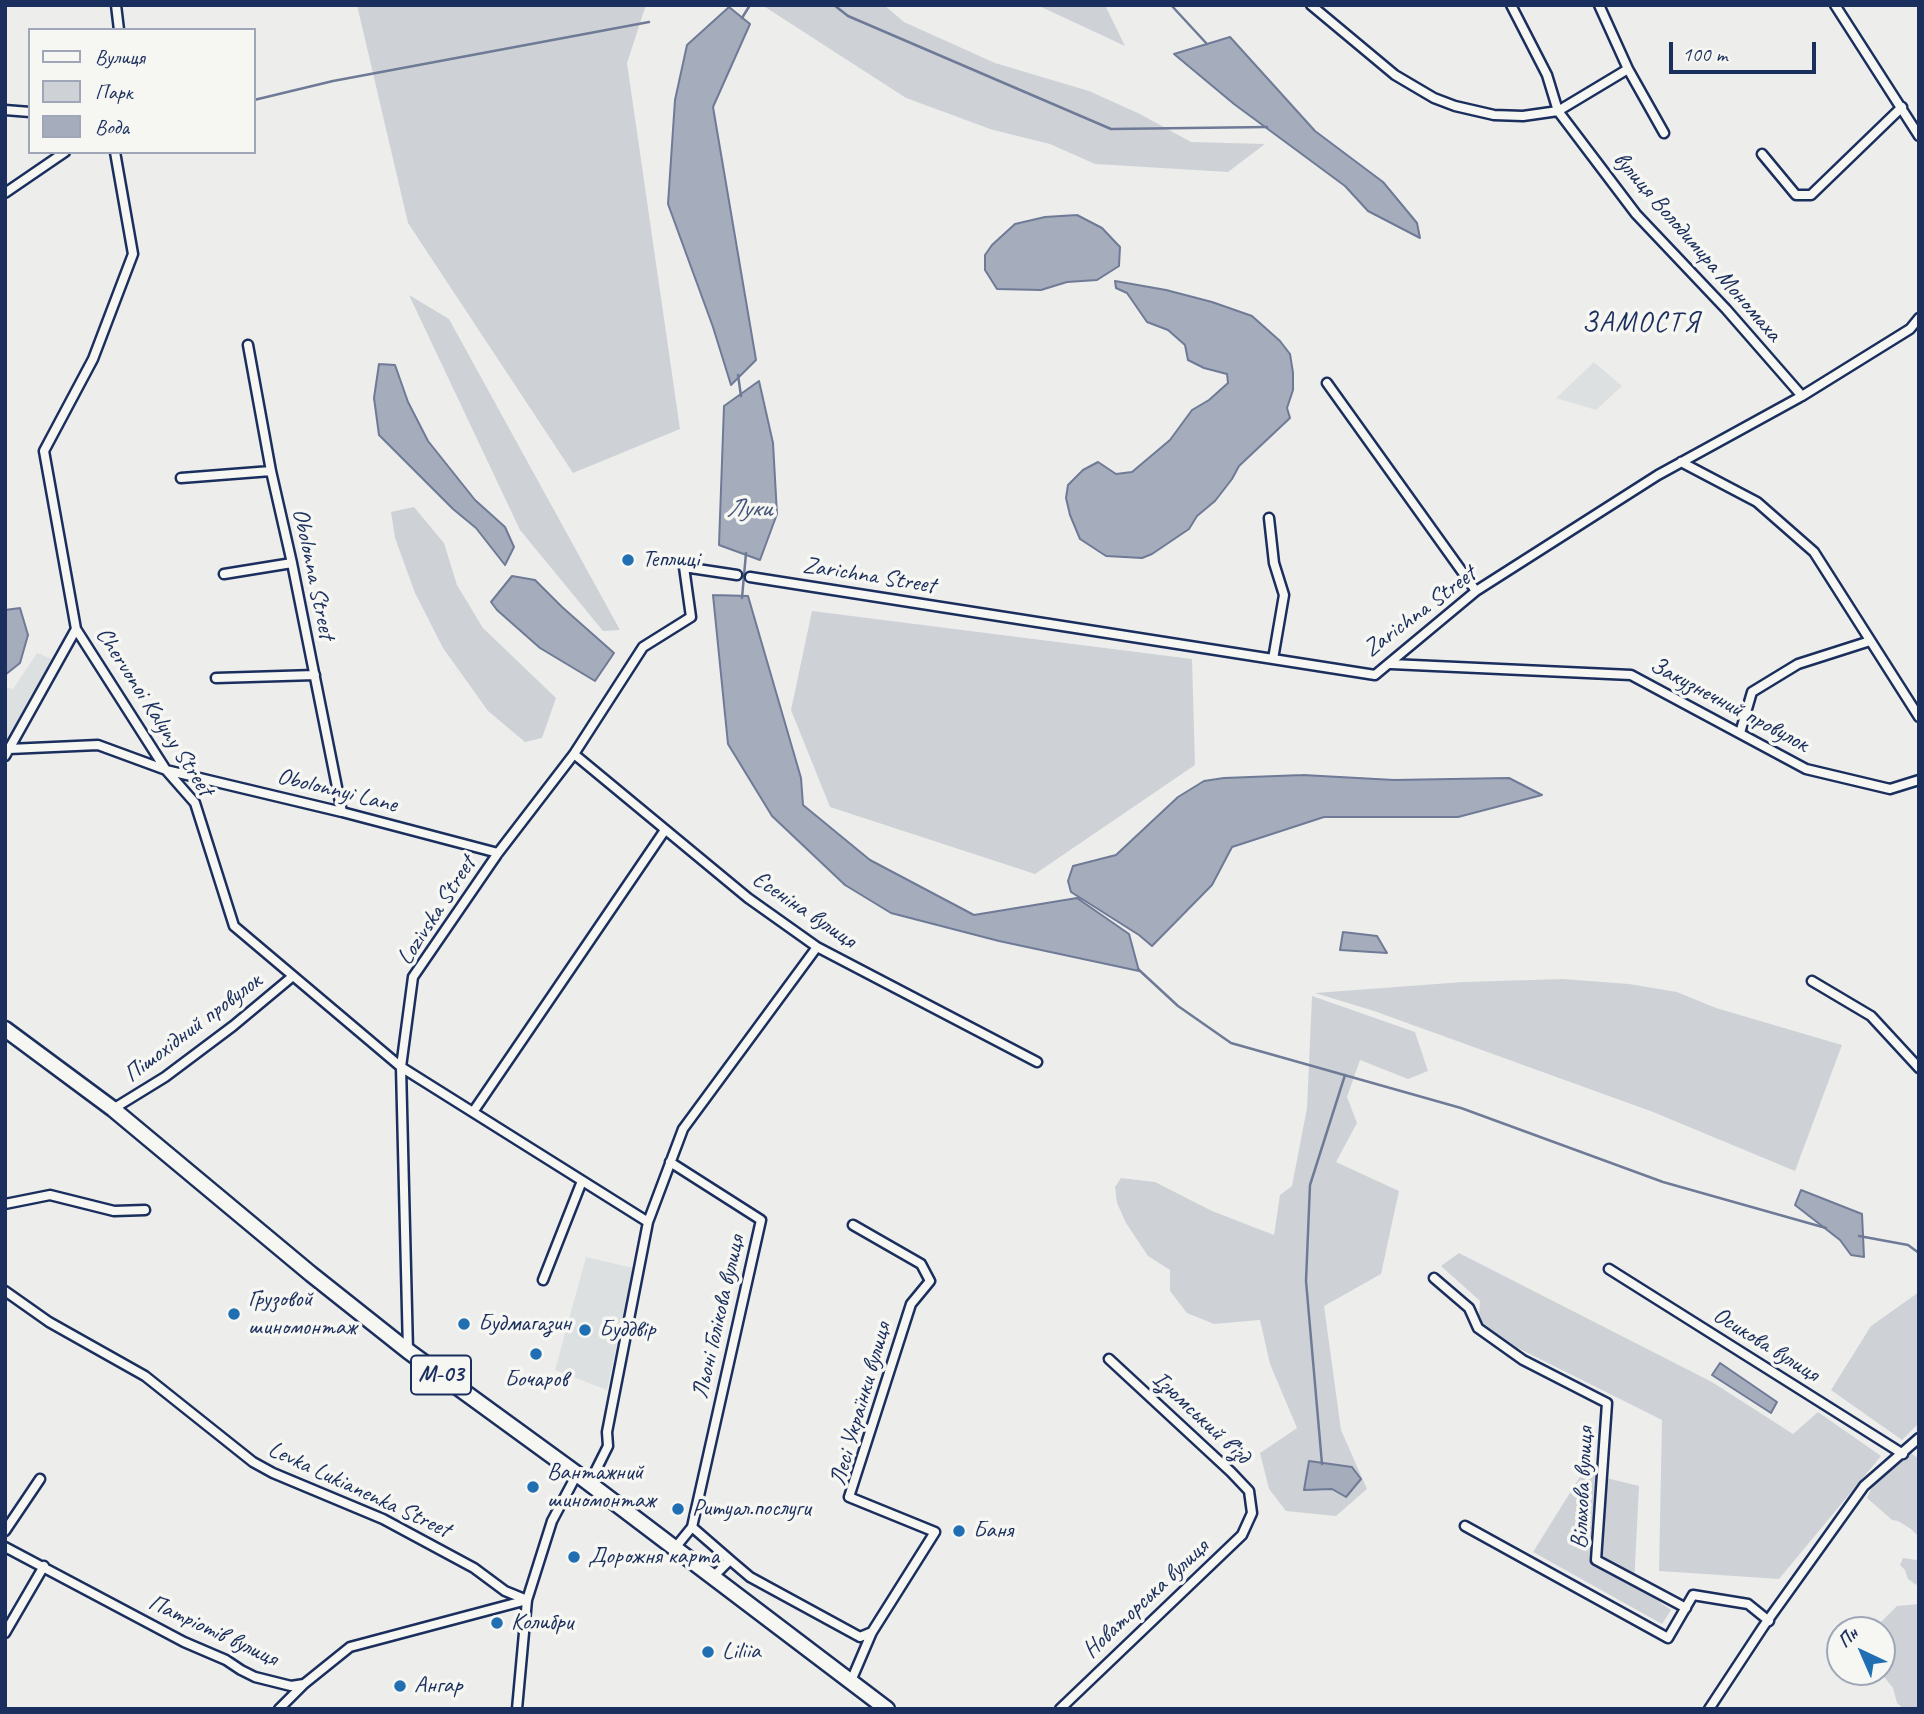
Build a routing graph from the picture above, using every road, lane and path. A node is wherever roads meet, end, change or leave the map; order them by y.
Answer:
1 (116, 5) edge
2 (1311, 5) edge
3 (1511, 5) edge
4 (1599, 5) edge
5 (1835, 5) edge
6 (119, 28) edge
7 (1628, 69) junction
8 (1902, 107) junction
9 (5, 110) edge
10 (1559, 111) junction
11 (28, 112) edge
12 (1664, 133) dead end
13 (1919, 136) edge
14 (62, 154) edge
15 (115, 154) edge
16 (1762, 154) dead end
17 (5, 193) edge
18 (1919, 318) edge
19 (248, 345) dead end
20 (1327, 383) dead end
21 (1802, 396) junction
22 (1681, 462) junction
23 (271, 471) junction
24 (181, 478) dead end
25 (1269, 518) dead end
26 (292, 563) junction
27 (224, 574) dead end
28 (737, 575) dead end
29 (750, 577) dead end
30 (1476, 591) junction
31 (76, 629) junction
32 (1870, 641) junction
33 (1273, 659) junction
34 (1391, 664) junction
35 (316, 676) junction
36 (216, 678) dead end
37 (1919, 717) edge
38 (1740, 733) junction
39 (7, 753) edge
40 (574, 754) junction
41 (166, 770) junction
42 (1919, 780) edge
43 (342, 812) junction
44 (665, 830) junction
45 (498, 853) junction
46 (817, 947) junction
47 (293, 976) junction
48 (1812, 981) dead end
49 (5, 1028) edge
50 (1037, 1062) dead end
51 (401, 1068) junction
52 (1919, 1068) edge
53 (113, 1109) junction
54 (473, 1112) junction
55 (670, 1162) junction
56 (582, 1181) junction
57 (5, 1204) edge
58 (145, 1210) dead end
59 (648, 1222) junction
60 (853, 1225) dead end
61 (1609, 1269) dead end
62 (1434, 1278) dead end
63 (543, 1280) dead end
64 (5, 1291) edge
65 (408, 1351) junction
66 (1109, 1359) dead end
67 (1919, 1438) edge
68 (1903, 1454) junction
69 (577, 1474) junction
70 (40, 1479) dead end
71 (589, 1484) junction
72 (1252, 1513) joint
73 (1465, 1526) dead end
74 (692, 1527) junction
75 (5, 1531) edge
76 (5, 1547) edge
77 (675, 1548) junction
78 (730, 1560) junction
79 (44, 1566) junction
80 (713, 1577) junction
81 (527, 1600) junction
82 (1686, 1608) junction
83 (1769, 1621) junction
84 (872, 1632) junction
85 (5, 1633) edge
86 (851, 1681) junction
87 (304, 1684) junction
88 (279, 1709) edge
89 (517, 1709) edge
90 (887, 1709) edge
91 (1060, 1709) edge
92 (1709, 1709) edge

1 - 6 street
2 - 10 street
3 - 10 street, вулиця Володимира Мономаха
4 - 7 street
5 - 8 street
7 - 10 street
7 - 12 street
8 - 13 street
8 - 16 street
9 - 11 street
10 - 21 street, вулиця Володимира Мономаха
14 - 17 street
15 - 31 street, Chervonoi Kalyny Street
18 - 21 street, Zarichna Street
19 - 23 street, Obolonna Street
20 - 30 street
21 - 22 street, Zarichna Street
22 - 30 street, Zarichna Street
22 - 32 street
23 - 24 street
23 - 26 street, Obolonna Street
25 - 33 street
26 - 27 street
26 - 35 street, Obolonna Street
28 - 40 street, Lozivska Street
29 - 33 street, Zarichna Street
30 - 34 street, Zarichna Street
31 - 39 street
31 - 41 street, Chervonoi Kalyny Street
32 - 37 street
32 - 38 street
33 - 34 street, Zarichna Street
34 - 38 street, Закузнечний провулок
35 - 36 street
35 - 43 street, Obolonna Street
38 - 42 street, Закузнечний провулок
39 - 41 street, Obolonnyi Lane
40 - 44 street, Єсеніна вулиця
40 - 45 street, Lozivska Street
41 - 43 street, Obolonnyi Lane
41 - 47 street, Chervonoi Kalyny Street
43 - 45 street, Obolonnyi Lane
44 - 46 street, Єсеніна вулиця
44 - 54 street
45 - 51 street, Lozivska Street
46 - 50 street, Єсеніна вулиця
46 - 55 street
47 - 51 street, Chervonoi Kalyny Street
47 - 53 street, Пішохідний провулок
48 - 52 street
49 - 53 highway, М-03
51 - 54 street, Chervonoi Kalyny Street
51 - 65 street, Lozivska Street
53 - 65 highway, М-03
54 - 56 street, Chervonoi Kalyny Street
55 - 59 street
55 - 74 street, Льоні Голікова вулиця
56 - 59 street, Chervonoi Kalyny Street
56 - 63 street
57 - 58 street
59 - 71 street
60 - 84 street, Лесі Українки вулиця
61 - 68 street, Осикова вулиця
62 - 82 street, Вільхова вулиця
64 - 81 street, Levka Lukianenka Street
65 - 69 highway, М-03
66 - 72 street, Ізюмський в’їзд
67 - 68 street
68 - 83 street
69 - 71 highway, М-03
69 - 81 street
70 - 75 street
71 - 77 highway, М-03
72 - 91 street, Новаторська вулиця
73 - 82 street
74 - 77 street, Льоні Голікова вулиця
74 - 78 street
76 - 79 street, Патріотів вулиця
77 - 80 highway, М-03
78 - 80 street
78 - 84 street
79 - 85 street
79 - 87 street, Патріотів вулиця
80 - 86 highway, М-03
81 - 87 street, Патріотів вулиця
81 - 89 street
82 - 83 street
83 - 92 street
84 - 86 street
86 - 90 highway, М-03
87 - 88 street

